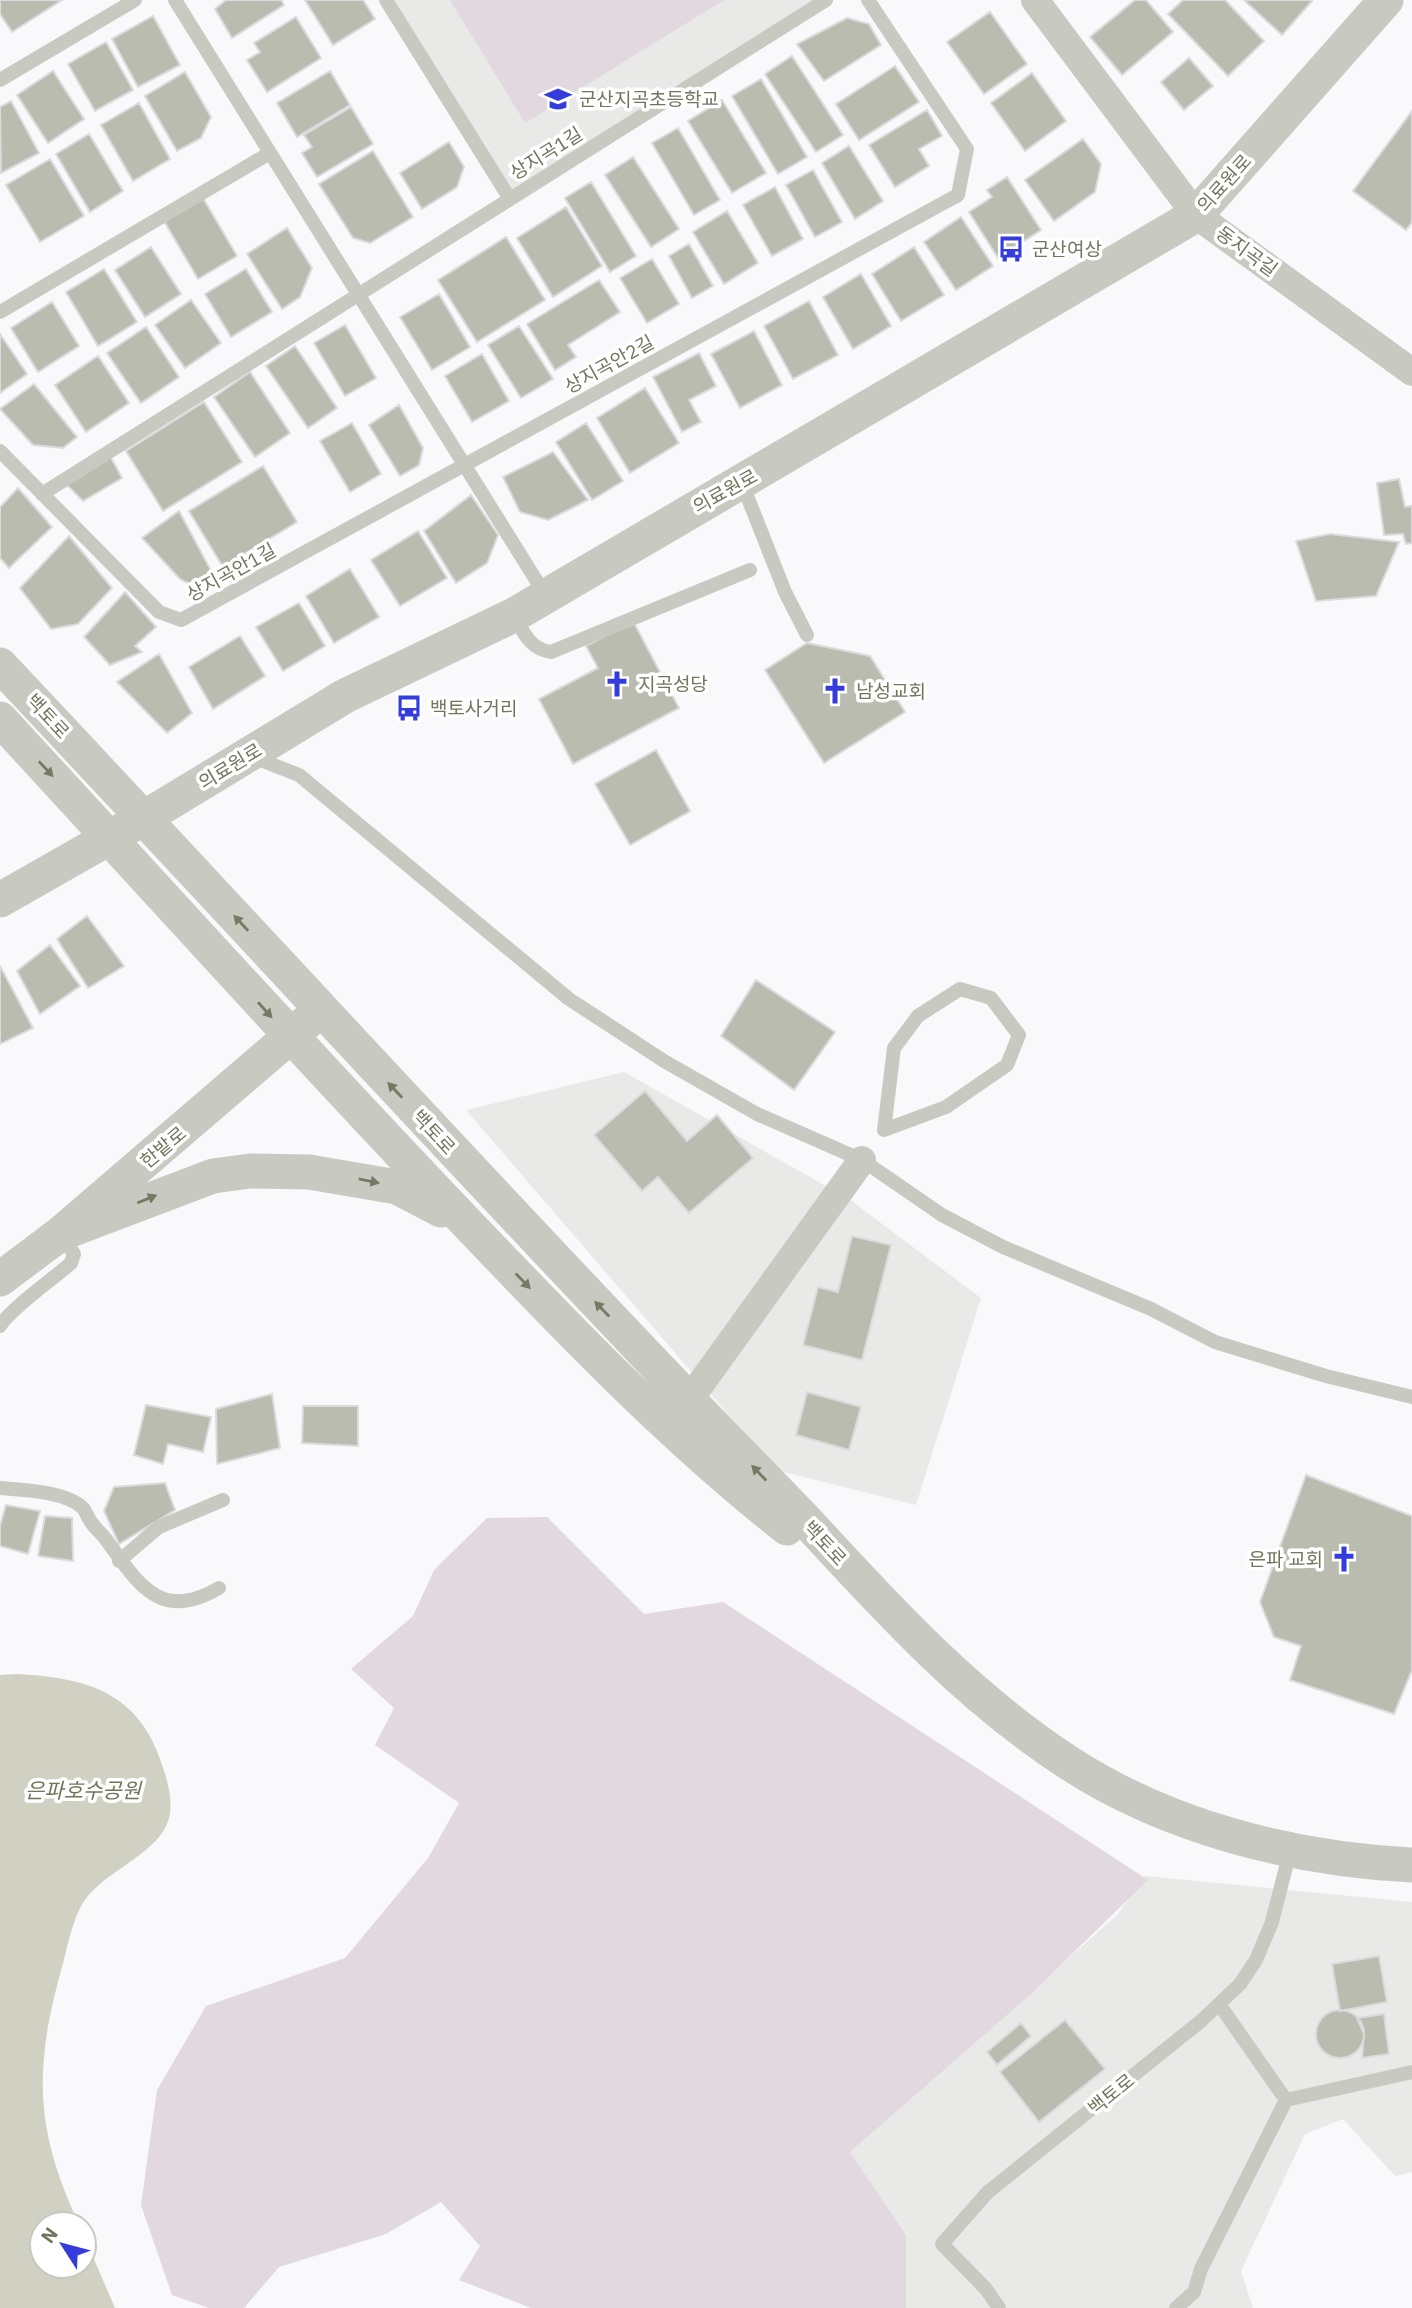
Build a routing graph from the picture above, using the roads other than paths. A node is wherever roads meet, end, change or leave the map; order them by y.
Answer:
1 (135, 0) edge
2 (175, 0) edge
3 (386, 0) edge
4 (826, 0) edge
5 (868, 0) edge
6 (1035, 0) edge
7 (1387, 0) edge
8 (0, 80) edge
9 (270, 153) junction
10 (510, 199) junction
11 (1196, 215) junction
12 (359, 294) junction
13 (0, 312) edge
14 (1412, 372) edge
15 (0, 451) edge
16 (465, 465) junction
17 (742, 483) junction
18 (42, 494) junction
19 (750, 570) dead end
20 (546, 596) junction
21 (514, 615) junction
22 (807, 635) dead end
23 (0, 665) edge
24 (0, 719) edge
25 (247, 755) junction
26 (144, 818) junction
27 (110, 838) junction
28 (0, 901) edge
29 (321, 1009) junction
30 (289, 1037) junction
31 (884, 1130) joint
32 (862, 1160) junction
33 (60, 1234) junction
34 (484, 1241) junction
35 (0, 1279) edge
36 (0, 1326) edge
37 (1412, 1397) edge
38 (677, 1411) junction
39 (0, 1488) edge
40 (223, 1500) dead end
41 (120, 1561) junction
42 (219, 1588) dead end
43 (1290, 1851) junction
44 (1412, 1865) edge
45 (1219, 2004) junction
46 (1412, 2072) edge
47 (1286, 2100) junction
48 (999, 2308) edge
49 (1176, 2308) edge

1 - 8 lane
2 - 9 lane
3 - 10 lane
4 - 10 lane, 상지곡1길
5 - 16 lane, 상지곡안2길
6 - 11 street, 동지곡길
7 - 11 street, 의료원로
9 - 12 lane
9 - 13 lane
10 - 12 lane, 상지곡1길
11 - 14 street, 동지곡길
11 - 17 street, 의료원로
12 - 16 lane
12 - 18 lane
15 - 18 lane, 상지곡안1길
16 - 18 lane, 상지곡안1길
16 - 20 lane
17 - 20 street, 의료원로
17 - 22 lane
19 - 21 lane
20 - 21 street, 의료원로
21 - 25 street, 의료원로
23 - 26 street, 백토로
24 -> 27 street, 백토로
25 - 26 street, 의료원로
25 - 32 lane
26 - 27 street, 의료원로
29 -> 26 street, 백토로
27 - 28 street, 의료원로
27 -> 30 street, 백토로
29 - 30 street, 한밭로
38 -> 29 street, 백토로
30 - 33 street, 한밭로
30 - 34 street, 백토로
31 - 31 lane
32 - 37 lane
32 - 38 street
33 -> 34 street
33 - 35 street, 한밭로
33 - 36 lane
34 -> 38 street, 백토로
38 - 43 street, 백토로
39 - 41 lane
40 - 41 lane
41 - 42 lane
43 - 44 street, 백토로
43 - 45 lane, 백토로
45 - 47 lane
45 - 48 lane, 백토로
46 - 47 lane
47 - 49 lane

